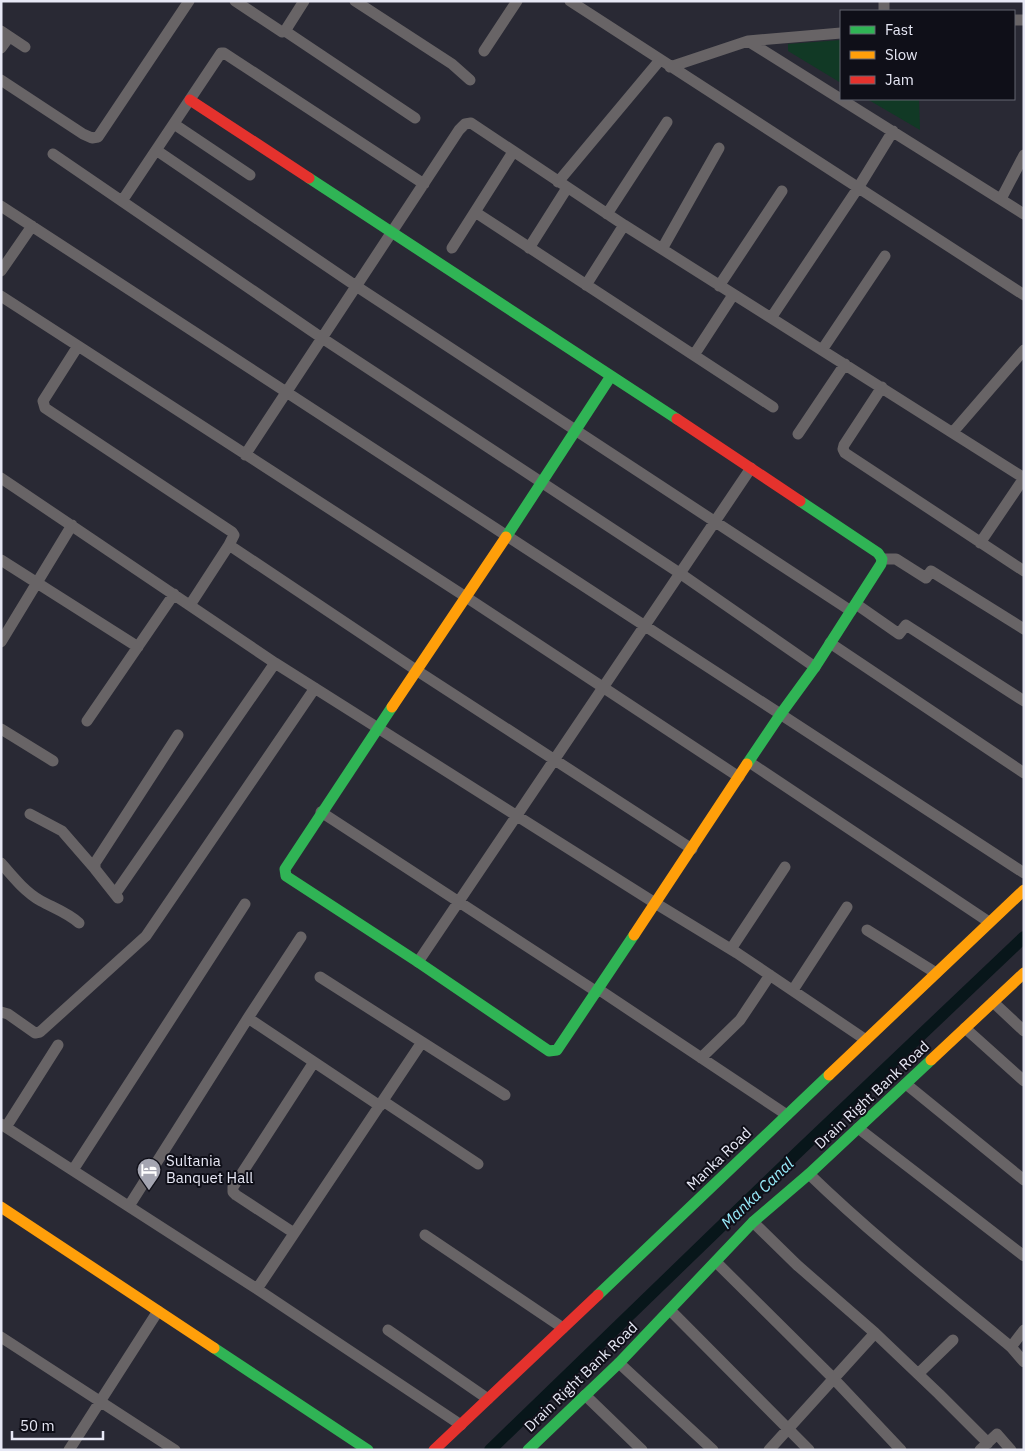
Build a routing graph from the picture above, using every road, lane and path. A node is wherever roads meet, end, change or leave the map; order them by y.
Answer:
1 (189, 1) edge
2 (235, 1) edge
3 (304, 1) edge
4 (354, 1) edge
5 (517, 1) edge
6 (570, 1) edge
7 (285, 31) junction
8 (840, 33) edge
9 (5, 34) edge
10 (748, 40) junction
11 (25, 47) dead end
12 (1, 48) edge
13 (484, 51) dead end
14 (660, 60) junction
15 (670, 67) junction
16 (1, 80) edge
17 (470, 80) dead end
18 (840, 98) edge
19 (190, 100) junction
20 (844, 100) edge
21 (416, 118) dead end
22 (667, 122) dead end
23 (174, 124) junction
24 (893, 131) junction
25 (720, 148) dead end
26 (156, 150) junction
27 (513, 152) junction
28 (53, 154) dead end
29 (1024, 155) edge
30 (250, 175) dead end
31 (424, 184) junction
32 (562, 185) junction
33 (858, 188) junction
34 (782, 191) dead end
35 (1001, 199) junction
36 (122, 201) junction
37 (1, 206) edge
38 (475, 212) junction
39 (608, 214) junction
40 (1024, 214) edge
41 (624, 225) junction
42 (32, 226) junction
43 (391, 233) junction
44 (452, 248) dead end
45 (529, 248) junction
46 (662, 249) junction
47 (886, 256) dead end
48 (1, 271) edge
49 (586, 285) junction
50 (356, 286) junction
51 (719, 286) junction
52 (733, 295) junction
53 (1024, 295) edge
54 (1, 296) edge
55 (771, 318) junction
56 (322, 338) junction
57 (78, 346) junction
58 (822, 350) junction
59 (1024, 350) edge
60 (694, 355) junction
61 (845, 364) junction
62 (611, 376) junction
63 (882, 387) junction
64 (286, 392) junction
65 (774, 408) dead end
66 (576, 430) junction
67 (953, 432) junction
68 (798, 434) dead end
69 (245, 454) junction
70 (751, 468) junction
71 (1, 478) edge
72 (1024, 478) edge
73 (541, 482) junction
74 (715, 523) junction
75 (72, 525) junction
76 (506, 536) junction
77 (980, 542) junction
78 (229, 545) junction
79 (882, 559) junction
80 (1, 560) edge
81 (1024, 571) edge
82 (680, 574) junction
83 (36, 583) junction
84 (174, 594) junction
85 (466, 597) junction
86 (190, 605) junction
87 (853, 608) junction
88 (645, 627) junction
89 (1024, 629) edge
90 (1, 642) edge
91 (830, 644) junction
92 (138, 647) junction
93 (275, 662) junction
94 (815, 667) junction
95 (416, 670) junction
96 (315, 688) junction
97 (603, 688) junction
98 (1024, 701) edge
99 (780, 715) junction
100 (87, 720) dead end
101 (377, 727) junction
102 (1, 729) edge
103 (178, 735) dead end
104 (554, 760) junction
105 (52, 761) dead end
106 (749, 762) junction
107 (1024, 773) edge
108 (739, 777) junction
109 (321, 812) junction
110 (30, 814) dead end
111 (517, 815) junction
112 (692, 849) junction
113 (1, 863) edge
114 (786, 866) dead end
115 (95, 869) junction
116 (1024, 873) edge
117 (1024, 890) edge
118 (458, 902) junction
119 (655, 903) junction
120 (245, 904) dead end
121 (847, 907) dead end
122 (989, 922) junction
123 (79, 923) dead end
124 (867, 930) dead end
125 (301, 937) dead end
126 (731, 949) junction
127 (418, 962) junction
128 (936, 973) junction
129 (1024, 973) edge
130 (770, 975) junction
131 (320, 977) dead end
132 (793, 990) junction
133 (598, 991) junction
134 (993, 1002) junction
135 (1, 1012) edge
136 (248, 1018) junction
137 (966, 1028) junction
138 (1024, 1030) edge
139 (866, 1040) junction
140 (422, 1042) junction
141 (58, 1045) dead end
142 (701, 1058) junction
143 (314, 1062) junction
144 (1024, 1081) edge
145 (906, 1084) junction
146 (505, 1095) dead end
147 (381, 1103) junction
148 (787, 1115) junction
149 (3, 1126) edge
150 (858, 1128) junction
151 (478, 1164) dead end
152 (73, 1170) junction
153 (809, 1174) junction
154 (1024, 1180) edge
155 (129, 1206) junction
156 (1, 1207) edge
157 (753, 1222) junction
158 (294, 1233) junction
159 (426, 1235) dead end
160 (1024, 1256) edge
161 (716, 1262) junction
162 (257, 1288) junction
163 (670, 1310) junction
164 (158, 1311) junction
165 (563, 1328) junction
166 (388, 1330) dead end
167 (1024, 1330) edge
168 (875, 1333) junction
169 (1, 1337) edge
170 (953, 1340) dead end
171 (1011, 1347) junction
172 (1024, 1362) edge
173 (619, 1363) junction
174 (918, 1374) junction
175 (833, 1378) junction
176 (585, 1395) junction
177 (488, 1399) junction
178 (100, 1401) junction
179 (460, 1425) junction
180 (788, 1428) junction
181 (984, 1446) edge
182 (534, 1448) edge
183 (69, 1450) edge
184 (175, 1450) edge
185 (368, 1450) edge
186 (434, 1450) edge
187 (642, 1450) edge
188 (714, 1450) edge
189 (769, 1450) edge
190 (809, 1450) edge
191 (901, 1450) edge
192 (1010, 1450) edge

1 - 16 street
2 - 7 street
3 - 7 street
4 - 17 street
5 - 13 street
6 - 14 street
7 - 21 street
8 - 10 street
9 - 11 street
9 - 12 street
10 - 15 street
10 - 18 street
14 - 15 street
14 - 32 street
15 - 33 street
19 - 23 street
19 - 31 street
19 - 43 street
20 - 24 street
22 - 39 street
23 - 26 street
23 - 30 street
24 - 33 street
24 - 35 street
25 - 46 street
26 - 36 street
26 - 50 street
27 - 31 street
27 - 32 street
27 - 38 street
28 - 36 street
29 - 35 street
31 - 43 street
32 - 39 street
32 - 45 street
33 - 53 street
33 - 55 street
34 - 51 street
35 - 40 street
36 - 56 street
37 - 42 street
38 - 44 street
38 - 45 street
39 - 41 street
41 - 46 street
41 - 49 street
42 - 48 street
42 - 64 street
43 - 50 street
43 - 62 street
45 - 49 street
46 - 51 street
47 - 58 street
49 - 60 street
50 - 56 street
50 - 66 street
51 - 52 street
52 - 55 street
52 - 60 street
54 - 57 street
55 - 58 street
56 - 64 street
56 - 73 street
57 - 69 street
57 - 78 street
58 - 61 street
59 - 67 street
60 - 65 street
61 - 63 street
61 - 68 street
62 - 66 street
62 - 70 street
63 - 67 street
63 - 77 street
64 - 69 street
64 - 76 street
66 - 73 street
66 - 74 street
67 - 72 street
69 - 85 street
70 - 74 street
70 - 79 street
71 - 75 street
72 - 77 street
73 - 76 street
73 - 82 street
74 - 82 street
74 - 87 street
75 - 83 street
75 - 84 street
76 - 85 street
76 - 88 street
77 - 81 street
78 - 86 street
78 - 95 street
79 - 87 street
79 - 89 street
80 - 83 street
82 - 88 street
82 - 94 street
83 - 90 street
83 - 92 street
84 - 86 street
84 - 92 street
85 - 95 street
85 - 97 street
86 - 93 street
87 - 91 street
87 - 98 street
88 - 97 street
88 - 99 street
91 - 94 street
91 - 107 street
92 - 100 street
93 - 96 street
93 - 115 street
94 - 99 street
95 - 101 street
95 - 104 street
96 - 101 street
96 - 135 street
97 - 104 street
97 - 108 street
99 - 106 street
99 - 116 street
101 - 109 street
101 - 111 street
102 - 105 street
103 - 115 street
104 - 111 street
104 - 112 street
106 - 108 street
106 - 122 street
108 - 112 street
109 - 118 street
109 - 127 street
110 - 115 street
111 - 118 street
111 - 119 street
112 - 119 street
113 - 123 street
114 - 126 street
117 - 122 street, Manka Road
118 - 127 street
118 - 133 street
119 - 126 street
119 - 133 street
120 - 152 street
121 - 132 street
122 - 128 street, Manka Road
124 - 128 street
125 - 136 street
126 - 130 street
127 - 133 street
128 - 139 street, Manka Road
129 - 134 street, Drain Right Bank Road
130 - 132 street
130 - 142 street
131 - 140 street
132 - 139 street
133 - 142 street
134 - 137 street, Drain Right Bank Road
134 - 138 street
136 - 143 street
136 - 155 street
137 - 144 street
137 - 145 street, Drain Right Bank Road
139 - 148 street, Manka Road
140 - 146 street
140 - 147 street
141 - 149 street
142 - 148 street
143 - 147 street
143 - 158 street
145 - 150 street, Drain Right Bank Road
145 - 154 street
147 - 151 street
147 - 158 street
148 - 165 street, Manka Road
149 - 152 street
150 - 153 street, Drain Right Bank Road
150 - 160 street
152 - 155 street
153 - 157 street, Drain Right Bank Road
153 - 171 street
155 - 162 street
156 - 164 street
157 - 161 street, Drain Right Bank Road
157 - 168 street
158 - 162 street
159 - 165 street
161 - 163 street, Drain Right Bank Road
161 - 175 street
162 - 179 street
163 - 173 street, Drain Right Bank Road
163 - 180 street
164 - 178 street
164 - 185 street
165 - 177 street, Manka Road
166 - 177 street
167 - 171 street
168 - 174 street
168 - 175 street
169 - 178 street
170 - 174 street
171 - 172 street
173 - 176 street, Drain Right Bank Road
173 - 188 street
174 - 181 street
175 - 180 street
175 - 191 street
176 - 182 street, Drain Right Bank Road
176 - 187 street
177 - 179 street, Manka Road
178 - 183 street
178 - 184 street
179 - 186 street, Manka Road
180 - 189 street
180 - 190 street
181 - 192 street

